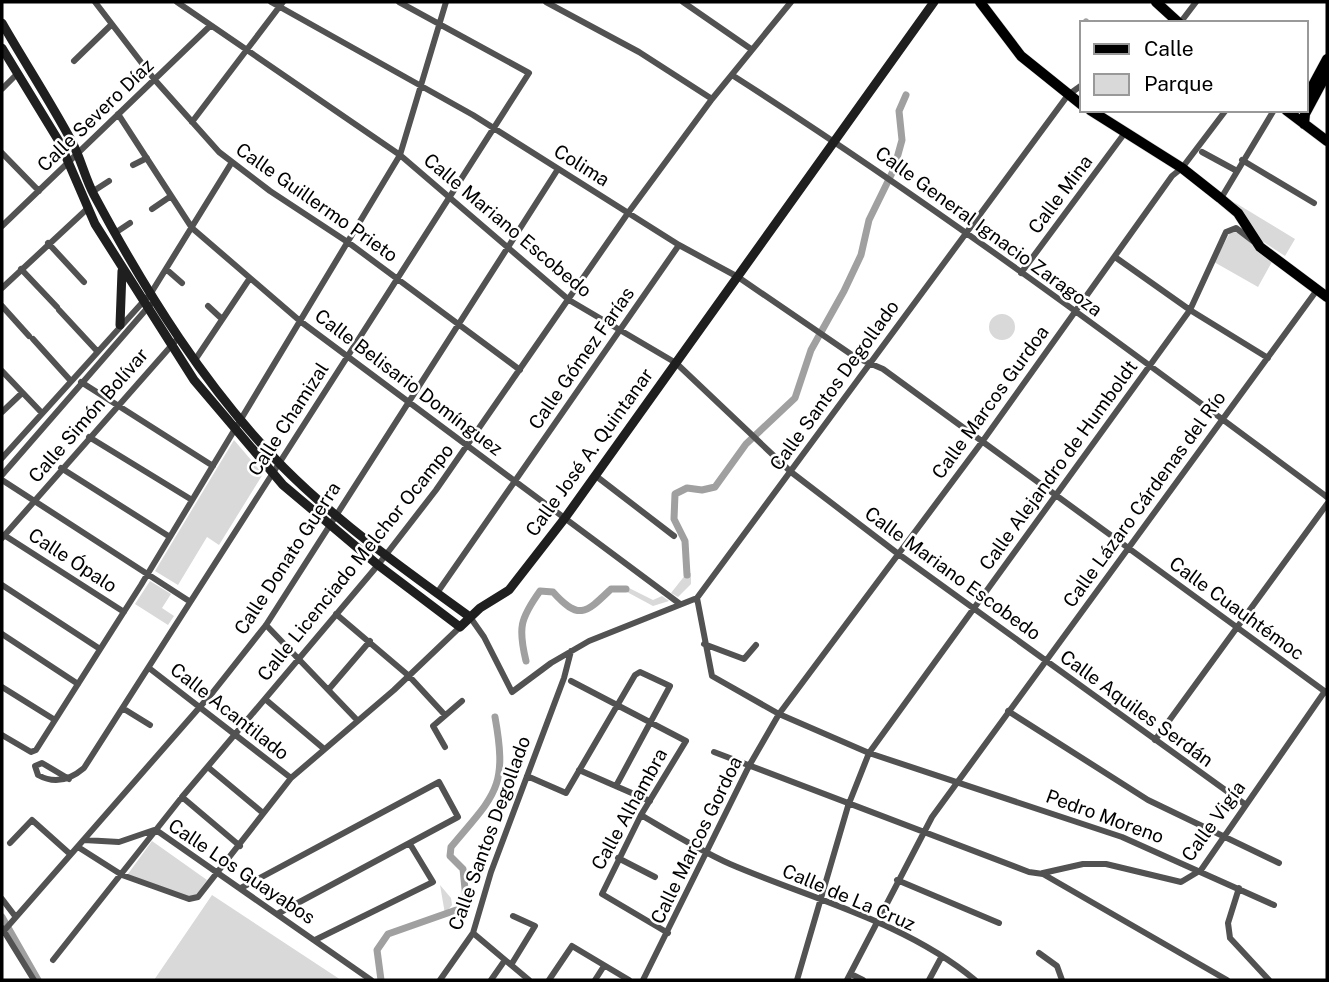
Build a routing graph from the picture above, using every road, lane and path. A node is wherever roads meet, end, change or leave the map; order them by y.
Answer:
1 (95, 2) edge
2 (177, 2) edge
3 (271, 2) edge
4 (399, 2) edge
5 (446, 2) edge
6 (546, 2) edge
7 (683, 2) edge
8 (791, 2) edge
9 (934, 2) edge
10 (980, 2) edge
11 (1156, 2) edge
12 (1196, 2) edge
13 (281, 4) edge
14 (1178, 21) edge
15 (1182, 21) edge
16 (2, 23) edge
17 (439, 24) junction
18 (111, 25) junction
19 (210, 26) junction
20 (2, 48) edge
21 (751, 49) junction
22 (246, 51) junction
23 (1327, 59) edge
24 (74, 61) dead end
25 (1327, 73) edge
26 (17, 74) junction
27 (732, 75) junction
28 (154, 79) junction
29 (421, 86) junction
30 (1080, 86) edge
31 (2, 89) edge
32 (1308, 94) edge
33 (1068, 95) junction
34 (712, 99) junction
35 (1080, 104) edge
36 (1308, 108) edge
37 (1093, 112) edge
38 (1225, 112) edge
39 (1273, 112) edge
40 (118, 114) junction
41 (1300, 117) edge
42 (192, 122) junction
43 (495, 129) junction
44 (1124, 134) junction
45 (836, 141) junction
46 (1327, 141) edge
47 (1202, 152) dead end
48 (77, 153) junction
49 (2, 155) edge
50 (400, 155) junction
51 (147, 158) junction
52 (1242, 160) junction
53 (69, 162) junction
54 (232, 162) junction
55 (133, 165) dead end
56 (558, 169) junction
57 (1182, 169) junction
58 (1237, 171) junction
59 (87, 180) junction
60 (108, 181) dead end
61 (78, 186) junction
62 (39, 191) junction
63 (92, 192) junction
64 (1223, 195) dead end
65 (172, 196) junction
66 (450, 200) junction
67 (1314, 203) dead end
68 (87, 209) junction
69 (152, 209) dead end
70 (628, 213) junction
71 (130, 223) dead end
72 (2, 226) edge
73 (192, 228) junction
74 (964, 232) junction
75 (115, 233) junction
76 (48, 243) junction
77 (349, 243) junction
78 (679, 245) junction
79 (1260, 247) junction
80 (507, 250) junction
81 (1115, 257) junction
82 (21, 269) junction
83 (122, 269) junction
84 (166, 269) junction
85 (1021, 273) junction
86 (250, 278) junction
87 (738, 278) junction
88 (399, 279) junction
89 (84, 282) dead end
90 (182, 283) dead end
91 (2, 288) edge
92 (1317, 290) junction
93 (153, 297) junction
94 (1327, 297) edge
95 (569, 300) junction
96 (145, 305) junction
97 (2, 306) edge
98 (208, 306) dead end
99 (1189, 310) junction
100 (1076, 312) junction
101 (222, 318) junction
102 (300, 321) junction
103 (120, 325) junction
104 (457, 325) junction
105 (620, 330) junction
106 (179, 337) junction
107 (170, 345) junction
108 (97, 351) junction
109 (348, 356) junction
110 (1268, 358) junction
111 (195, 360) junction
112 (676, 363) junction
113 (871, 363) junction
114 (1150, 366) junction
115 (520, 370) junction
116 (2, 371) edge
117 (70, 380) junction
118 (81, 383) junction
119 (22, 393) junction
120 (408, 401) junction
121 (116, 405) junction
122 (2, 412) edge
123 (41, 412) junction
124 (242, 418) junction
125 (1223, 420) junction
126 (235, 429) junction
127 (89, 437) junction
128 (982, 442) junction
129 (469, 447) junction
130 (2, 458) edge
131 (279, 462) junction
132 (213, 466) junction
133 (61, 468) junction
134 (791, 472) junction
135 (271, 473) junction
136 (596, 476) junction
137 (2, 477) edge
138 (515, 481) junction
139 (1055, 496) junction
140 (1327, 497) edge
141 (192, 500) junction
142 (33, 501) junction
143 (1327, 504) edge
144 (335, 514) junction
145 (565, 518) junction
146 (328, 524) junction
147 (674, 536) dead end
148 (3, 537) edge
149 (170, 537) junction
150 (1127, 548) junction
151 (897, 553) junction
152 (386, 555) junction
153 (378, 565) junction
154 (147, 575) junction
155 (2, 585) edge
156 (437, 593) junction
157 (697, 598) junction
158 (189, 601) junction
159 (681, 604) junction
160 (974, 608) junction
161 (124, 612) junction
162 (336, 614) junction
163 (470, 617) junction
164 (266, 625) junction
165 (460, 627) junction
166 (1238, 628) junction
167 (2, 634) edge
168 (370, 641) junction
169 (704, 644) junction
170 (756, 645) dead end
171 (100, 649) junction
172 (571, 651) junction
173 (299, 658) junction
174 (1045, 660) junction
175 (149, 668) junction
176 (409, 676) junction
177 (571, 681) dead end
178 (78, 684) junction
179 (2, 687) edge
180 (329, 690) junction
181 (1326, 692) edge
182 (265, 699) junction
183 (462, 701) dead end
184 (617, 705) junction
185 (200, 707) junction
186 (124, 709) junction
187 (1008, 711) junction
188 (444, 714) junction
189 (779, 714) junction
190 (55, 720) junction
191 (357, 720) junction
192 (650, 722) junction
193 (150, 725) dead end
194 (236, 734) junction
195 (2, 735) edge
196 (1155, 740) junction
197 (445, 747) dead end
198 (323, 748) junction
199 (714, 752) dead end
200 (869, 753) junction
201 (749, 766) junction
202 (209, 768) junction
203 (579, 770) junction
204 (527, 776) junction
205 (291, 778) junction
206 (69, 779) junction
207 (958, 781) junction
208 (616, 786) junction
209 (182, 797) junction
210 (650, 801) junction
211 (1246, 805) junction
212 (848, 806) junction
213 (263, 813) junction
214 (641, 815) junction
215 (156, 830) junction
216 (923, 832) junction
217 (1224, 838) junction
218 (84, 840) junction
219 (10, 843) dead end
220 (410, 844) junction
221 (240, 846) junction
222 (78, 847) junction
223 (705, 853) junction
224 (70, 855) junction
225 (618, 858) junction
226 (1279, 863) dead end
227 (1201, 870) junction
228 (218, 873) junction
229 (121, 874) junction
230 (1043, 874) junction
231 (655, 877) dead end
232 (897, 880) junction
233 (242, 888) junction
234 (1239, 888) junction
235 (2, 899) edge
236 (819, 900) junction
237 (1274, 905) dead end
238 (279, 914) junction
239 (513, 916) dead end
240 (14, 918) junction
241 (876, 922) junction
242 (999, 923) dead end
243 (4, 929) edge
244 (473, 933) junction
245 (667, 933) junction
246 (315, 940) junction
247 (1039, 953) dead end
248 (942, 956) junction
249 (53, 960) dead end
250 (508, 963) junction
251 (604, 966) junction
252 (849, 977) edge
253 (34, 980) edge
254 (371, 980) edge
255 (440, 980) edge
256 (491, 980) edge
257 (529, 980) edge
258 (549, 980) edge
259 (595, 980) edge
260 (629, 980) edge
261 (643, 980) edge
262 (797, 980) edge
263 (863, 980) edge
264 (929, 980) edge
265 (975, 980) edge
266 (1062, 980) edge
267 (1227, 980) edge
268 (1269, 980) edge

1 - 18 street, Calle Guillermo Prieto
2 - 19 street, Calle Mariano Escobedo
3 - 13 street, Colima
4 - 17 street
5 - 17 street
6 - 34 street
7 - 21 street
8 - 21 street, Calle Licenciado Melchor Ocampo
9 - 45 street, Calle José A. Quintanar
10 - 33 main road
11 - 14 main road
12 - 15 street
13 - 22 street
13 - 29 street, Colima
16 - 48 street
17 - 29 street
17 - 43 street, Calle Chamizal
18 - 24 street
18 - 28 street, Calle Guillermo Prieto
19 - 22 street, Calle Mariano Escobedo
19 - 28 street, Calle Severo Díaz
20 - 26 street
21 - 27 street, Calle Licenciado Melchor Ocampo
22 - 42 street
22 - 50 street, Calle Mariano Escobedo
23 - 32 main road
25 - 36 main road
26 - 31 street
26 - 53 street
27 - 34 street, Calle Licenciado Melchor Ocampo
27 - 45 street, Calle General Ignacio Zaragoza
28 - 40 street, Calle Severo Díaz
28 - 42 street, Calle Guillermo Prieto
29 - 43 street, Colima
29 - 50 street
30 - 33 street, Calle Santos Degollado
33 - 35 main road
33 - 74 street, Calle Santos Degollado
34 - 70 street, Calle Licenciado Melchor Ocampo
37 - 44 main road
38 - 57 street, Calle Marcos Gurdoa
39 - 52 street
40 - 48 street, Calle Severo Díaz
40 - 51 street, Calle Belisario Domínguez
41 - 46 main road
42 - 54 street, Calle Guillermo Prieto
43 - 56 street, Colima
43 - 66 street, Calle Chamizal
44 - 57 main road
44 - 85 street, Calle Mina
45 - 74 street, Calle General Ignacio Zaragoza
45 - 87 street, Calle José A. Quintanar
47 - 58 street
48 - 53 street, Calle Severo Díaz
48 - 59 street
49 - 62 street
50 - 66 street, Calle Mariano Escobedo
50 - 77 street
51 - 55 street
51 - 65 street, Calle Belisario Domínguez
52 - 58 street
52 - 67 street
53 - 61 street
53 - 62 street, Calle Severo Díaz
54 - 73 street
54 - 77 street, Calle Guillermo Prieto
56 - 70 street, Colima
56 - 80 street, Calle Donato Guerra
57 - 79 main road
57 - 81 street, Calle Marcos Gurdoa
58 - 64 street
59 - 61 street
59 - 63 street
60 - 63 street
61 - 68 street
62 - 72 street, Calle Severo Díaz
63 - 75 street
65 - 69 street
65 - 73 street, Calle Belisario Domínguez
66 - 80 street, Calle Mariano Escobedo
66 - 88 street, Calle Chamizal
68 - 76 street
68 - 83 street
70 - 78 street, Colima
70 - 95 street, Calle Licenciado Melchor Ocampo
71 - 75 street
73 - 84 street
73 - 86 street, Calle Belisario Domínguez
74 - 85 street, Calle General Ignacio Zaragoza
74 - 113 street, Calle Santos Degollado
75 - 93 street
76 - 82 street
76 - 89 street
77 - 88 street, Calle Guillermo Prieto
77 - 102 street
78 - 87 street, Colima
78 - 105 street, Calle Gómez Farías
79 - 92 main road
79 - 99 street, Calle Alejandro de Humboldt
80 - 95 street, Calle Mariano Escobedo
80 - 104 street, Calle Donato Guerra
81 - 99 street
81 - 100 street, Calle Marcos Gurdoa
82 - 91 street
82 - 108 street
83 - 96 street
83 - 103 street
84 - 90 street
84 - 93 street
85 - 100 street, Calle General Ignacio Zaragoza
86 - 101 street
86 - 102 street, Calle Belisario Domínguez
87 - 112 street, Calle José A. Quintanar
87 - 113 street, Colima
88 - 104 street, Calle Guillermo Prieto
88 - 109 street, Calle Chamizal
92 - 94 main road
92 - 110 street, Calle Lázaro Cárdenas del Río
93 - 96 street
93 - 106 street
95 - 105 street, Calle Mariano Escobedo
95 - 115 street, Calle Licenciado Melchor Ocampo
96 - 103 street
96 - 107 street
96 - 118 street
97 - 117 street
98 - 101 street
99 - 110 street
99 - 114 street, Calle Alejandro de Humboldt
100 - 114 street, Calle General Ignacio Zaragoza
100 - 128 street, Calle Marcos Gurdoa
101 - 111 street
102 - 109 street, Calle Belisario Domínguez
102 - 124 street
103 - 108 street
104 - 115 street, Calle Guillermo Prieto
104 - 120 street, Calle Donato Guerra
105 - 112 street, Calle Mariano Escobedo
105 - 138 street, Calle Gómez Farías
106 - 107 street, Calle Simón Bolívar
106 - 111 street
107 - 121 street, Calle Simón Bolívar
107 - 126 street
108 - 117 street
109 - 120 street, Calle Belisario Domínguez
109 - 131 street, Calle Chamizal
110 - 125 street, Calle Lázaro Cárdenas del Río
111 - 124 street
112 - 134 street, Calle Mariano Escobedo
112 - 136 street, Calle José A. Quintanar
113 - 128 street, Colima
113 - 134 street, Calle Santos Degollado
114 - 125 street, Calle General Ignacio Zaragoza
114 - 139 street, Calle Alejandro de Humboldt
115 - 129 street, Calle Licenciado Melchor Ocampo
116 - 119 street
117 - 123 street
118 - 121 street
118 - 137 street
119 - 122 street
119 - 123 street
120 - 129 street, Calle Belisario Domínguez
120 - 144 street, Calle Donato Guerra
121 - 127 street, Calle Simón Bolívar
121 - 132 street
123 - 130 street
124 - 126 street
124 - 131 street
125 - 140 street, Calle General Ignacio Zaragoza
125 - 150 street, Calle Lázaro Cárdenas del Río
126 - 132 street
126 - 135 street
127 - 133 street, Calle Simón Bolívar
127 - 141 street
128 - 139 street, Calle Cuauhtémoc
128 - 151 street, Calle Marcos Gurdoa
129 - 138 street, Calle Belisario Domínguez
129 - 152 street, Calle Licenciado Melchor Ocampo
131 - 135 street, Calle Chamizal
131 - 144 street
132 - 141 street
133 - 142 street, Calle Simón Bolívar
133 - 149 street
134 - 151 street, Calle Mariano Escobedo
134 - 157 street, Calle Santos Degollado
135 - 146 street
135 - 158 street, Calle Chamizal
136 - 145 street, Calle José A. Quintanar
136 - 147 street
137 - 142 street
138 - 145 street, Calle Belisario Domínguez
138 - 156 street, Calle Gómez Farías
139 - 150 street, Calle Cuauhtémoc
139 - 160 street, Calle Alejandro de Humboldt
141 - 149 street
142 - 148 street, Calle Simón Bolívar
142 - 154 street
143 - 166 street
144 - 146 street, Calle Donato Guerra
144 - 152 street
145 - 159 street, Calle Belisario Domínguez
145 - 163 street, Calle José A. Quintanar
146 - 153 street
146 - 164 street, Calle Donato Guerra
148 - 161 street, Calle Ópalo
149 - 154 street
150 - 166 street, Calle Cuauhtémoc
150 - 174 street, Calle Lázaro Cárdenas del Río
151 - 160 street, Calle Mariano Escobedo
151 - 189 street, Calle Marcos Gurdoa
152 - 153 street, Calle Licenciado Melchor Ocampo
152 - 156 street
153 - 162 street, Calle Licenciado Melchor Ocampo
153 - 165 street
154 - 158 street
154 - 161 street
155 - 171 street
156 - 163 street
157 - 159 street
157 - 169 street
158 - 175 street, Calle Chamizal
159 - 172 street
160 - 174 street, Calle Mariano Escobedo
160 - 200 street, Calle Alejandro de Humboldt
161 - 171 street
162 - 168 street
162 - 173 street, Calle Licenciado Melchor Ocampo
163 - 165 street, Calle José A. Quintanar
163 - 172 street
164 - 173 street
164 - 185 street, Calle Donato Guerra
165 - 176 street, Calle José A. Quintanar
166 - 181 street, Calle Cuauhtémoc
166 - 196 street
167 - 178 street
168 - 176 street
168 - 180 street
169 - 170 street
169 - 189 street
171 - 178 street
172 - 204 street, Calle Santos Degollado
173 - 180 street
173 - 182 street, Calle Licenciado Melchor Ocampo
174 - 187 street, Calle Lázaro Cárdenas del Río
174 - 196 street, Calle Aquiles Serdán
175 - 185 street, Calle Acantilado
175 - 186 street, Calle Chamizal
176 - 188 street
176 - 191 street, Calle José A. Quintanar
177 - 184 street
178 - 190 street
179 - 190 street
180 - 191 street
181 - 211 street, Calle Vigía
182 - 194 street, Calle Licenciado Melchor Ocampo
182 - 198 street
183 - 188 street
184 - 192 street
184 - 192 street
184 - 203 street
185 - 194 street, Calle Acantilado
185 - 218 street, Calle Donato Guerra
186 - 193 street
186 - 206 street, Calle Chamizal
187 - 207 street, Calle Lázaro Cárdenas del Río
187 - 217 street
188 - 197 street
189 - 200 street
189 - 201 street, Calle Marcos Gordoa
190 - 195 street
191 - 198 street, Calle José A. Quintanar
192 - 208 street
192 - 210 street, Calle Alhambra
194 - 202 street, Calle Licenciado Melchor Ocampo
194 - 205 street, Calle Acantilado
196 - 211 street, Calle Aquiles Serdán
198 - 205 street, Calle José A. Quintanar
199 - 201 street
200 - 207 street
200 - 212 street, Calle Alejandro de Humboldt
201 - 212 street
201 - 223 street, Calle Marcos Gordoa
202 - 209 street, Calle Licenciado Melchor Ocampo
202 - 213 street
203 - 204 street
203 - 208 street
204 - 244 street, Calle Santos Degollado
205 - 213 street, Calle José A. Quintanar
206 - 206 street
207 - 216 street, Calle Lázaro Cárdenas del Río
207 - 227 street, Pedro Moreno
208 - 210 street
209 - 215 street, Calle Licenciado Melchor Ocampo
209 - 221 street
210 - 214 street, Calle Alhambra
211 - 217 street, Calle Vigía
212 - 216 street
212 - 236 street, Calle Alejandro de Humboldt
213 - 221 street, Calle José A. Quintanar
214 - 223 street, Calle de La Cruz
214 - 225 street, Calle Alhambra
215 - 218 street, Calle Los Guayabos
215 - 228 street, Calle Los Guayabos
215 - 229 street, Calle Licenciado Melchor Ocampo
216 - 230 street
216 - 232 street, Calle Lázaro Cárdenas del Río
217 - 226 street
217 - 227 street, Calle Vigía
218 - 222 street, Calle Donato Guerra
219 - 224 street
220 - 233 street
220 - 238 street
220 - 246 street
221 - 228 street, Calle José A. Quintanar
222 - 224 street, Calle Donato Guerra
222 - 229 street, Calle José A. Quintanar
223 - 236 street, Calle de La Cruz
223 - 245 street, Calle Marcos Gordoa
224 - 240 street, Calle Donato Guerra
225 - 231 street
225 - 245 street, Calle Alhambra
227 - 230 street, Calle Vigía
227 - 234 street, Pedro Moreno
228 - 229 street, Calle José A. Quintanar
228 - 233 street, Calle Los Guayabos
229 - 249 street, Calle Licenciado Melchor Ocampo
230 - 267 street
232 - 241 street, Calle Lázaro Cárdenas del Río
232 - 242 street
233 - 238 street, Calle Los Guayabos
234 - 237 street, Pedro Moreno
234 - 268 street
235 - 240 street
236 - 241 street, Calle de La Cruz
236 - 262 street, Calle Alejandro de Humboldt
238 - 246 street, Calle Los Guayabos
239 - 250 street
240 - 243 street, Calle Donato Guerra
241 - 248 street, Calle de La Cruz
241 - 252 street, Calle Lázaro Cárdenas del Río
243 - 253 street
244 - 250 street
244 - 255 street, Calle Santos Degollado
245 - 261 street, Calle Marcos Gordoa
246 - 254 street, Calle Los Guayabos
247 - 266 street
248 - 264 street
248 - 265 street, Calle de La Cruz
250 - 256 street
250 - 257 street
251 - 258 street
251 - 259 street
251 - 260 street
252 - 263 street

